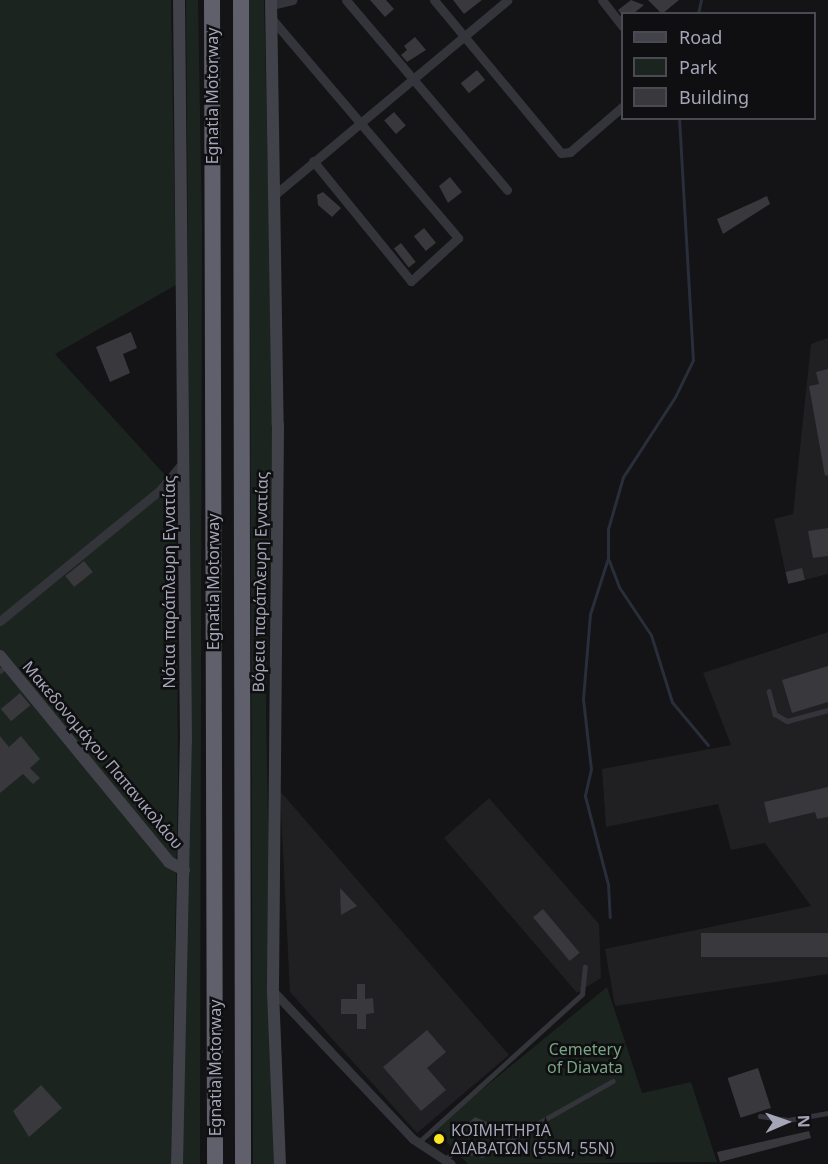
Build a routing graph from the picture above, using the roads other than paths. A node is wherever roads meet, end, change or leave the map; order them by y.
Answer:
1 (179, 0) edge
2 (212, 0) edge
3 (241, 0) edge
4 (292, 0) edge
5 (346, 0) edge
6 (435, 0) edge
7 (508, 0) edge
8 (602, 0) edge
9 (271, 8) edge
10 (621, 25) edge
11 (465, 35) junction
12 (413, 78) junction
13 (621, 109) edge
14 (362, 121) junction
15 (313, 161) junction
16 (507, 190) dead end
17 (272, 197) junction
18 (185, 461) junction
19 (0, 621) edge
20 (2, 664) edge
21 (769, 691) dead end
22 (828, 710) edge
23 (184, 870) junction
24 (585, 967) dead end
25 (273, 991) junction
26 (613, 1081) dead end
27 (828, 1113) edge
28 (760, 1116) dead end
29 (419, 1143) junction
30 (448, 1162) edge
31 (177, 1164) edge
32 (215, 1164) edge
33 (243, 1164) edge
34 (280, 1164) edge

1 - 18 street, Νότια παράπλευρη Εγνατίας
2 - 32 highway, Egnatia Motorway
3 - 33 highway, Egnatia Motorway
4 - 9 street
5 - 12 street
6 - 11 street
7 - 11 street
8 - 10 street
9 - 14 street
9 - 17 street, Βόρεια παράπλευρη Εγνατίας
11 - 12 street
11 - 13 street
12 - 14 street
12 - 16 street
14 - 15 street
14 - 15 street
15 - 17 street
17 - 25 street, Βόρεια παράπλευρη Εγνατίας
18 - 19 street
18 - 23 street, Νότια παράπλευρη Εγνατίας
20 - 23 street, Μακεδονομάχου Παπανικολάου
21 - 22 lane
23 - 31 street, Νότια παράπλευρη Εγνατίας
24 - 29 lane
25 - 29 street
25 - 34 street, Βόρεια παράπλευρη Εγνατίας
26 - 30 lane
27 - 28 lane
29 - 30 street

